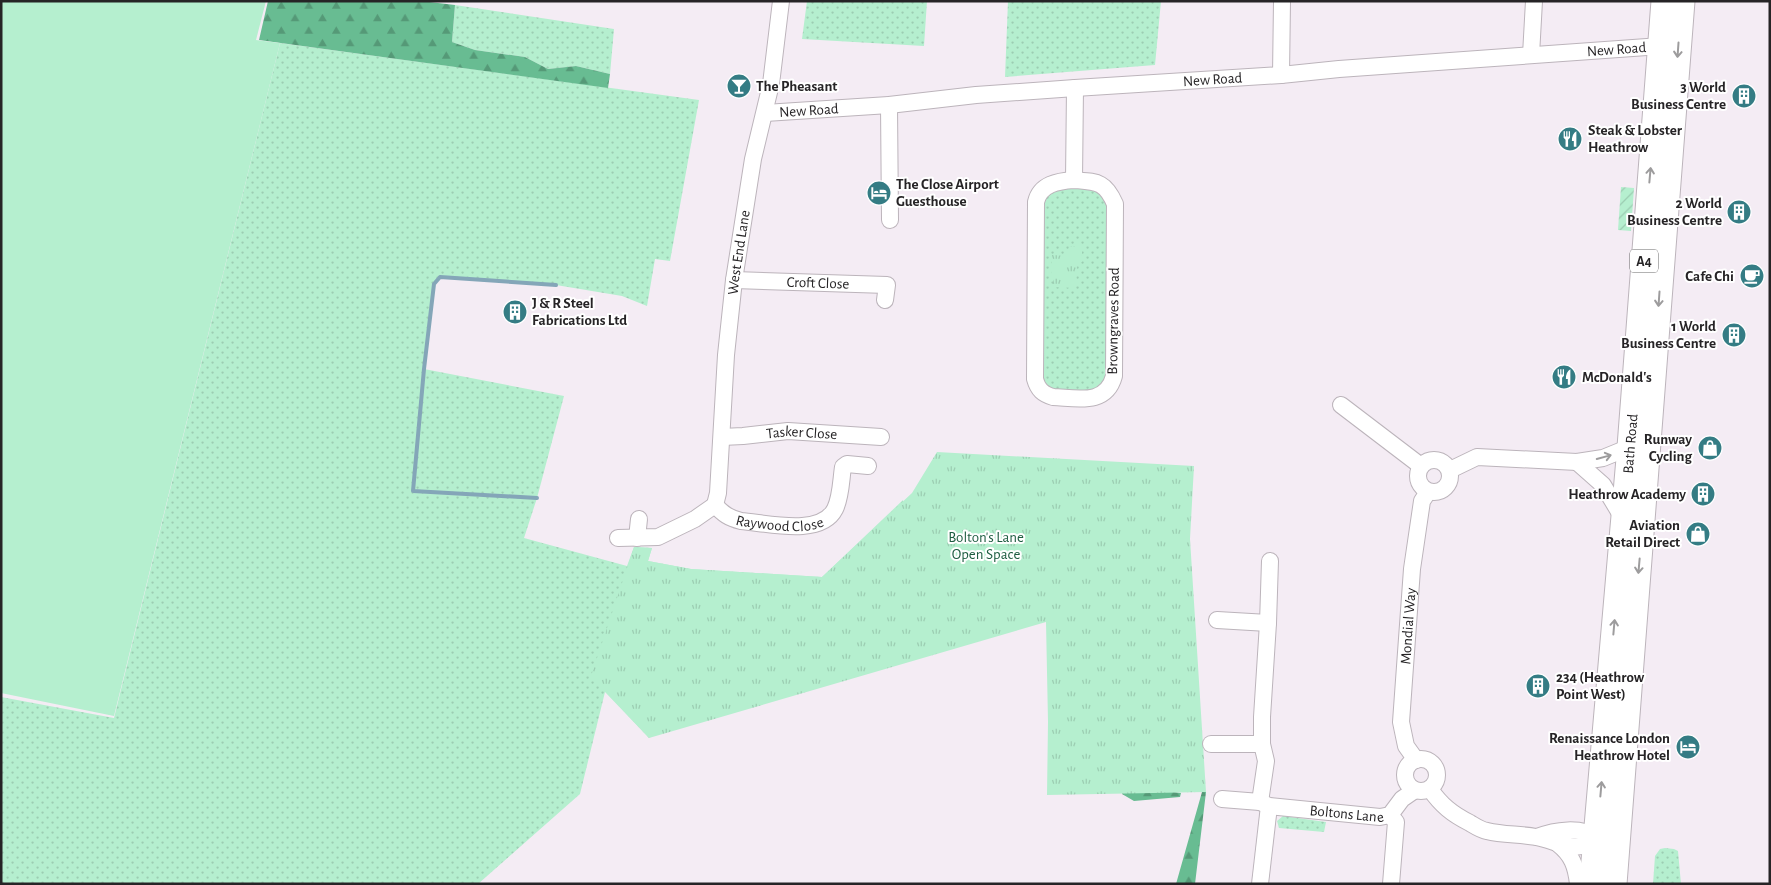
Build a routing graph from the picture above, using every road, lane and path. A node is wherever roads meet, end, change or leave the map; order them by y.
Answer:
1 (781, 1) edge
2 (1282, 1) edge
3 (1534, 1) edge
4 (1664, 1) edge
5 (1682, 1) edge
6 (1661, 46) junction
7 (1531, 55) junction
8 (1282, 74) junction
9 (1075, 88) junction
10 (889, 105) junction
11 (765, 113) junction
12 (1074, 180) junction
13 (890, 220) dead end
14 (734, 280) junction
15 (885, 300) dead end
16 (1341, 405) dead end
17 (722, 437) junction
18 (881, 437) dead end
19 (1630, 447) junction
20 (1577, 462) junction
21 (868, 466) dead end
22 (1421, 466) junction
23 (1450, 470) junction
24 (1428, 492) junction
25 (714, 506) junction
26 (639, 519) dead end
27 (1624, 520) junction
28 (618, 538) dead end
29 (637, 538) junction
30 (1270, 560) dead end
31 (1217, 620) dead end
32 (1268, 623) junction
33 (1211, 744) dead end
34 (1262, 744) junction
35 (1416, 760) junction
36 (1422, 790) junction
37 (1222, 799) dead end
38 (1265, 804) junction
39 (1390, 814) junction
40 (1538, 837) junction
41 (1608, 839) junction
42 (1558, 844) junction
43 (1260, 884) edge
44 (1391, 884) edge
45 (1578, 884) edge
46 (1592, 884) edge
47 (1614, 884) edge

1 - 11 street, West End Lane
2 - 8 street
3 - 7 street
4 - 6 highway, Bath Road / A4
5 -> 41 highway, Bath Road / A4
6 - 7 street, New Road
19 -> 6 highway, Bath Road / A4
7 - 8 street, New Road
8 - 9 street, New Road
9 - 10 street, New Road
9 - 12 street
10 - 11 street, New Road
10 - 13 street
11 - 14 street, West End Lane
12 - 12 street, Browngraves Road
14 - 15 street, Croft Close
14 - 17 street, West End Lane
16 - 22 street
17 - 18 street, Tasker Close
17 - 25 street, West End Lane
20 -> 19 street
19 - 27 highway, Bath Road / A4
20 - 23 street
20 - 27 street
21 - 25 street, Raywood Close
22 - 23 street
22 - 24 street
23 - 24 street
24 - 35 street, Mondial Way
25 - 29 street
26 - 29 street
41 -> 27 highway, Bath Road / A4
28 - 29 street
30 - 32 street
31 - 32 street
32 - 34 street
33 - 34 street
34 - 38 street
35 - 36 street
35 - 36 street
36 - 39 street, Boltons Lane
36 - 40 street
37 - 38 street, Boltons Lane
38 - 39 street, Boltons Lane
38 - 43 street
39 - 44 street
40 - 41 street
40 - 42 street
41 - 42 street
41 - 46 highway, Bath Road / A4
41 - 47 highway, Bath Road / A4
42 - 45 street

